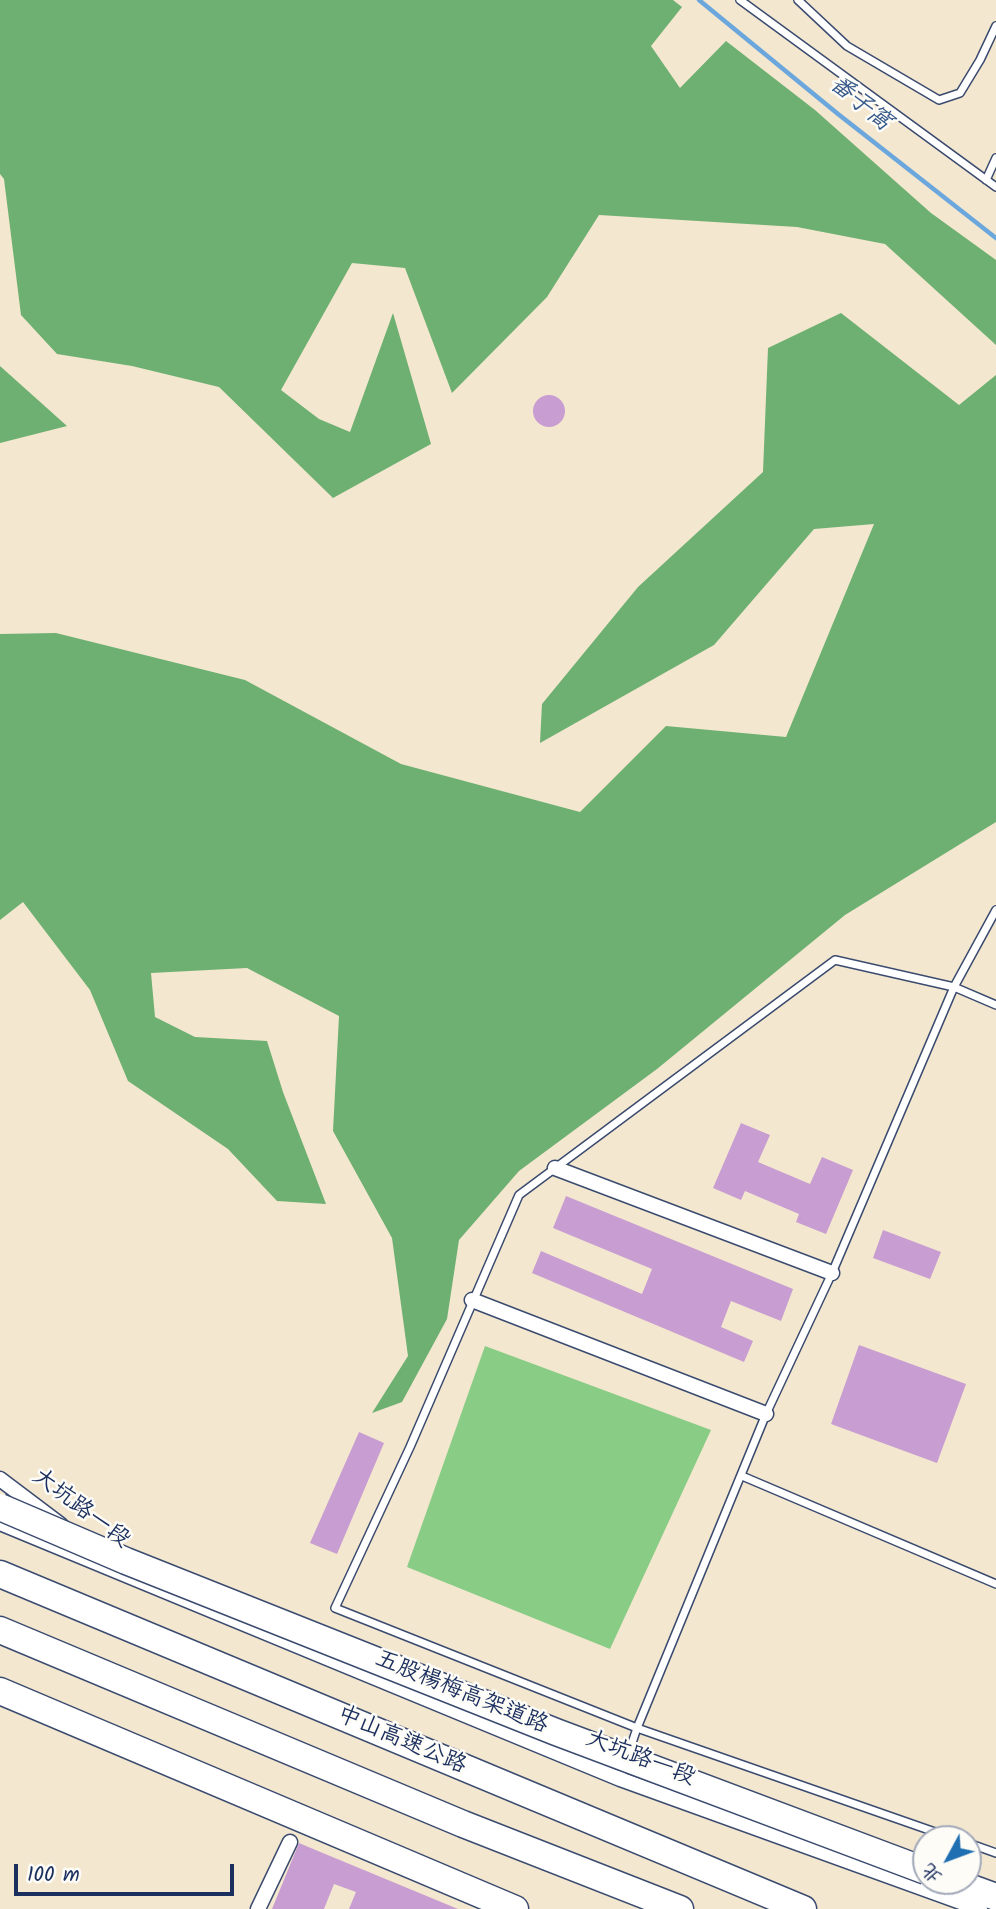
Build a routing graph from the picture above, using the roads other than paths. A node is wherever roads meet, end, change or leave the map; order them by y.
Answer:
1 (740, 0) edge
2 (798, 0) edge
3 (996, 26) edge
4 (996, 158) edge
5 (986, 180) junction
6 (996, 187) edge
7 (996, 910) edge
8 (954, 988) junction
9 (996, 1005) edge
10 (555, 1168) junction
11 (832, 1273) junction
12 (472, 1300) junction
13 (766, 1414) junction
14 (742, 1476) junction
15 (0, 1479) edge
16 (0, 1507) edge
17 (0, 1523) edge
18 (0, 1574) edge
19 (132, 1577) junction
20 (996, 1584) edge
21 (0, 1630) edge
22 (0, 1691) edge
23 (637, 1728) junction
24 (620, 1779) junction
25 (915, 1825) edge
26 (290, 1842) dead end
27 (912, 1866) edge
28 (258, 1909) edge
29 (515, 1909) edge
30 (680, 1909) edge
31 (803, 1909) edge
32 (980, 1909) edge

1 - 5 lane
2 - 3 lane
4 - 5 lane
5 - 6 lane
7 - 8 lane
8 - 9 lane
8 - 10 lane
8 - 11 lane
10 - 11 street
10 - 12 lane
11 - 13 lane
12 - 13 street
12 - 23 lane
13 - 14 lane
14 - 20 lane
14 - 23 lane
15 - 19 street, 大坑路一段
16 - 27 highway, 五股楊梅高架道路, bridge
17 - 19 street, 大坑路一段
18 - 31 highway, 中山高速公路
19 - 24 street, 大坑路一段
21 - 30 highway
22 - 29 highway
23 - 24 lane
23 - 25 lane
24 - 32 street, 大坑路一段
26 - 28 street

